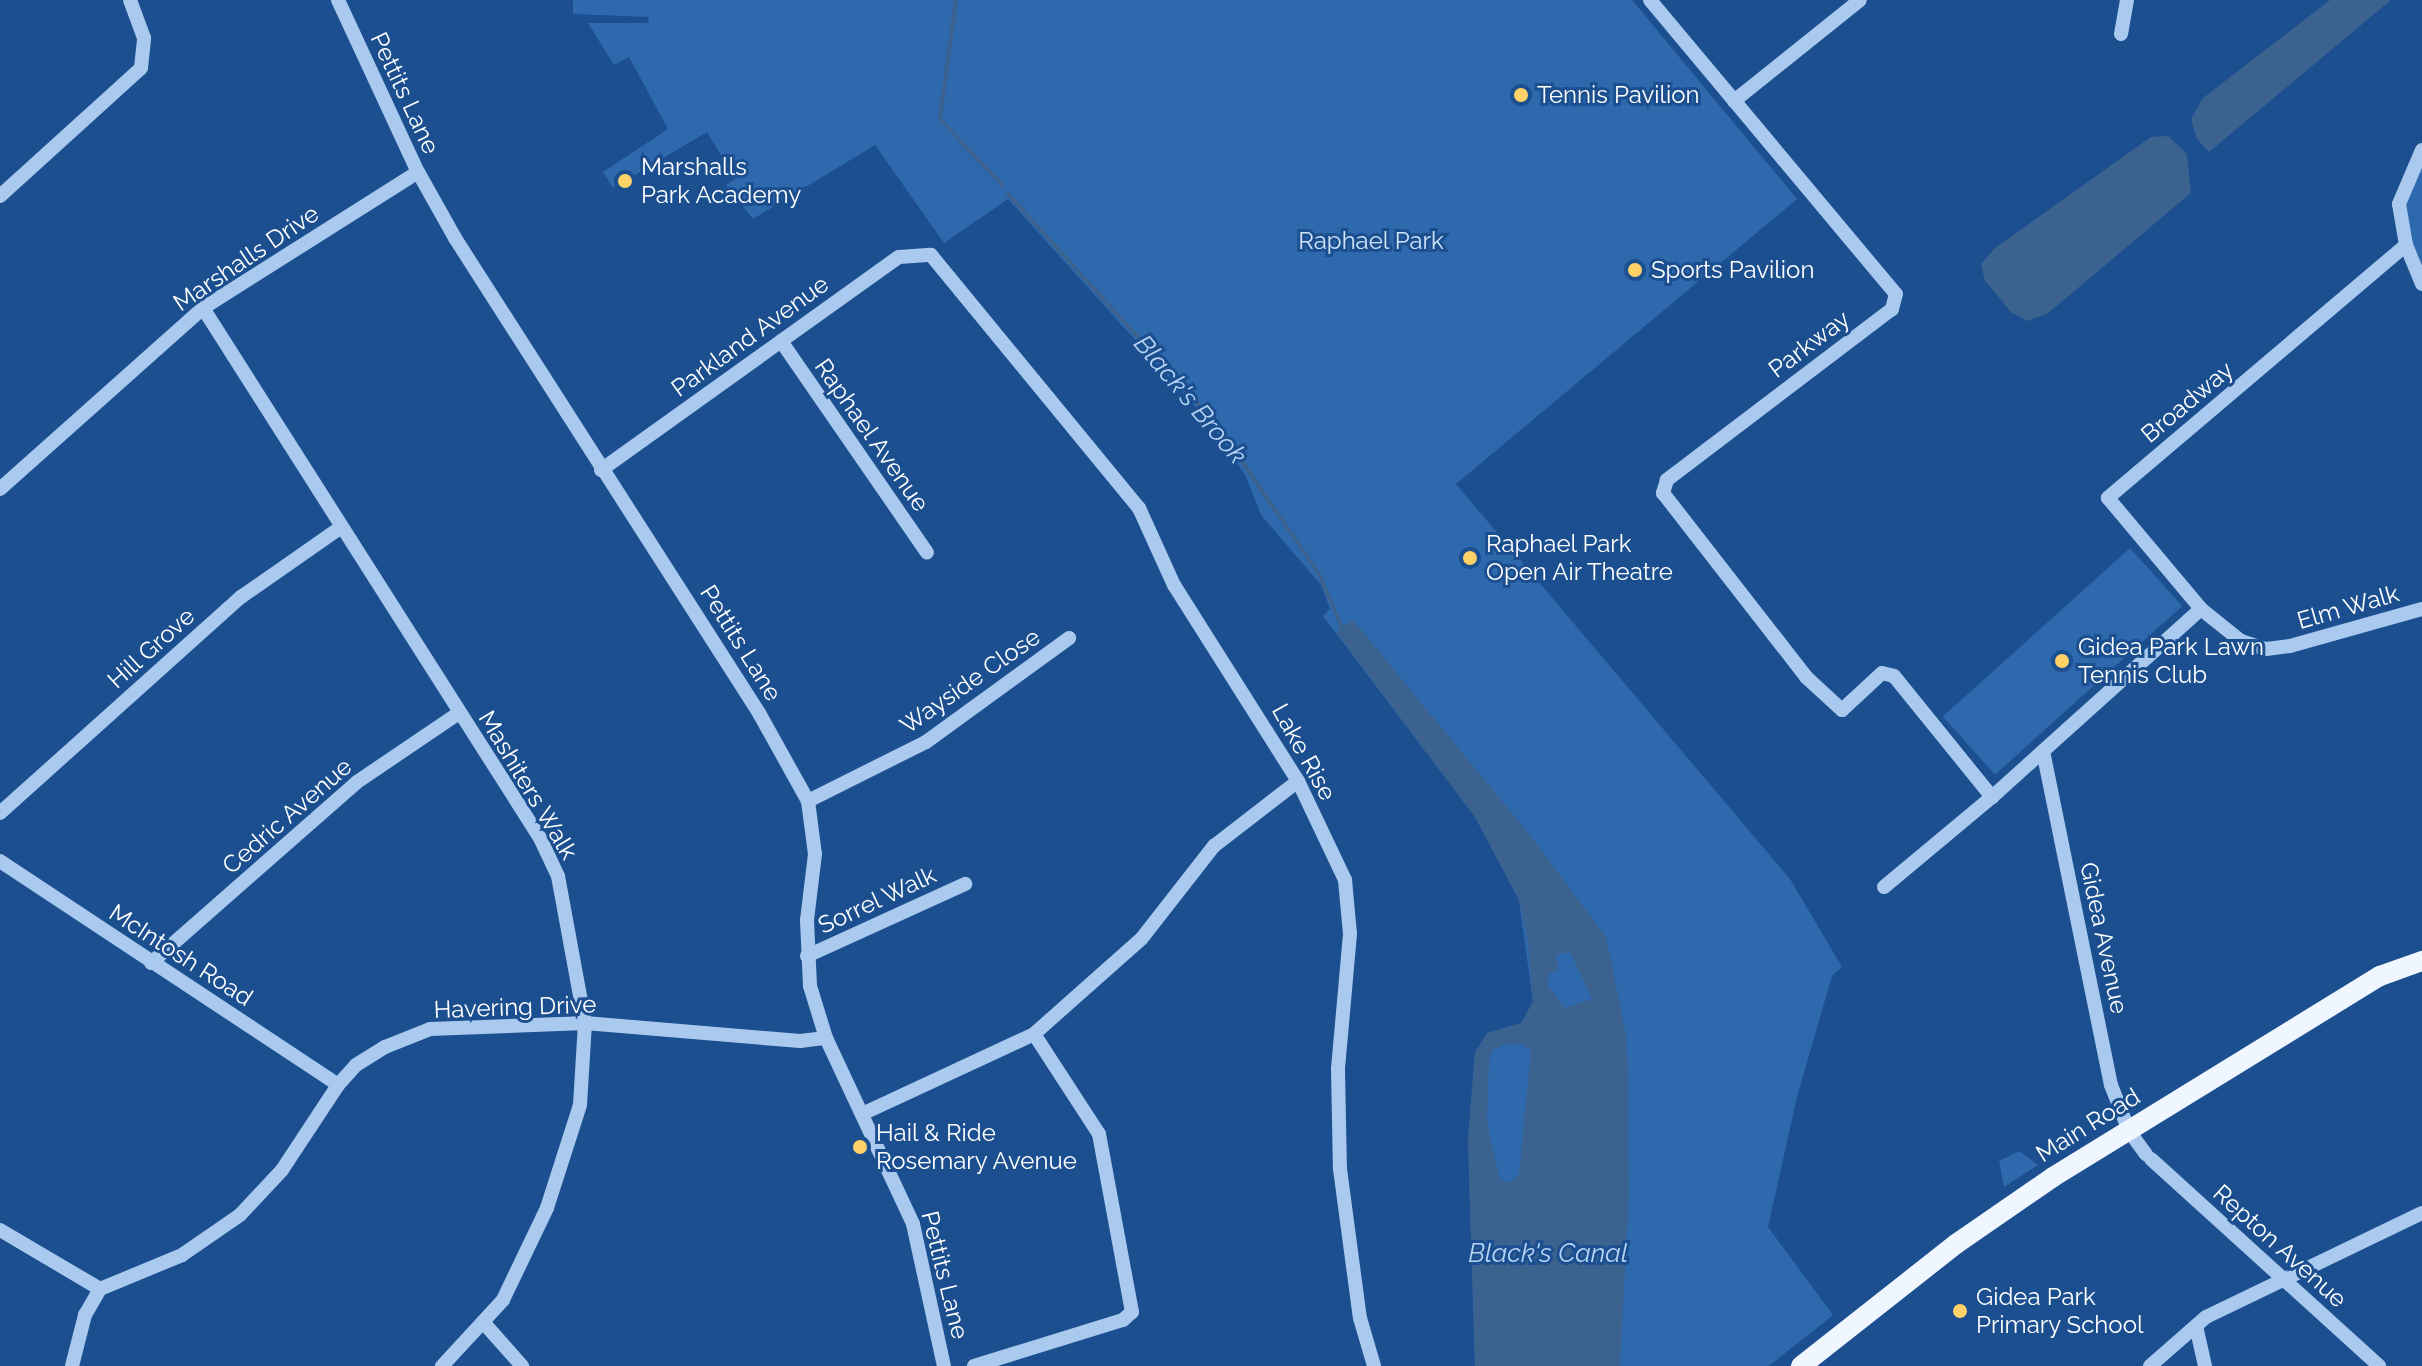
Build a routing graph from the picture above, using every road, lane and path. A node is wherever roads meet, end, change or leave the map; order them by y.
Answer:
1 (130, 0) edge
2 (338, 0) edge
3 (1650, 0) edge
4 (1860, 0) edge
5 (2127, 0) edge
6 (2121, 34) dead end
7 (1734, 101) junction
8 (2422, 150) edge
9 (418, 172) junction
10 (0, 196) edge
11 (2406, 245) junction
12 (931, 255) joint
13 (2422, 284) edge
14 (203, 308) junction
15 (781, 341) junction
16 (601, 470) junction
17 (0, 489) edge
18 (340, 528) junction
19 (927, 553) dead end
20 (2201, 609) junction
21 (2422, 609) edge
22 (1069, 638) dead end
23 (459, 713) junction
24 (2043, 751) junction
25 (1298, 781) junction
26 (1992, 797) junction
27 (808, 801) junction
28 (0, 813) edge
29 (0, 861) edge
30 (965, 884) dead end
31 (1884, 887) dead end
32 (807, 956) junction
33 (2422, 961) edge
34 (151, 963) junction
35 (585, 1023) junction
36 (1034, 1034) junction
37 (826, 1038) junction
38 (338, 1085) junction
39 (862, 1114) junction
40 (2129, 1131) junction
41 (2422, 1213) edge
42 (0, 1230) edge
43 (2285, 1279) junction
44 (100, 1289) junction
45 (483, 1322) junction
46 (2196, 1326) junction
47 (72, 1366) edge
48 (442, 1366) edge
49 (522, 1366) edge
50 (944, 1366) edge
51 (974, 1366) edge
52 (1374, 1366) edge
53 (1801, 1366) edge
54 (2150, 1366) edge
55 (2205, 1366) edge
56 (2379, 1366) edge

1 - 10 street
2 - 9 street, Pettits Lane
3 - 7 street, Parkway
4 - 7 street
5 - 6 street
7 - 26 street, Parkway
8 - 11 street
9 - 14 street, Marshalls Drive
9 - 16 street, Pettits Lane
11 - 13 street
11 - 20 street, Broadway
12 - 15 street, Parkland Avenue
12 - 25 street, Lake Rise
14 - 17 street, Marshalls Drive
14 - 18 street, Mashiters Walk
15 - 16 street, Parkland Avenue
15 - 19 street, Raphael Avenue
16 - 27 street, Pettits Lane
18 - 23 street, Mashiters Walk
18 - 28 street, Hill Grove
20 - 21 street, Elm Walk
20 - 24 street
22 - 27 street, Wayside Close
23 - 34 street, Cedric Avenue
23 - 35 street, Mashiters Walk
24 - 26 street
24 - 40 street, Gidea Avenue
25 - 36 street
25 - 52 street, Lake Rise
26 - 31 street
27 - 32 street, Pettits Lane
29 - 34 street, McIntosh Road
30 - 32 street, Sorrel Walk
32 - 37 street, Pettits Lane
33 - 40 main road, Main Road
34 - 38 street, McIntosh Road
35 - 37 street, Havering Drive
35 - 38 street, Havering Drive
35 - 45 street, Mashiters Walk
36 - 39 street
36 - 51 street
37 - 39 street, Pettits Lane
38 - 44 street, Havering Drive
39 - 50 street, Pettits Lane
40 - 43 street, Repton Avenue
40 - 53 main road, Main Road
41 - 43 street
42 - 44 street
43 - 46 street
43 - 56 street, Repton Avenue
44 - 47 street
45 - 48 street, Mashiters Walk
45 - 49 street
46 - 54 street
46 - 55 street

